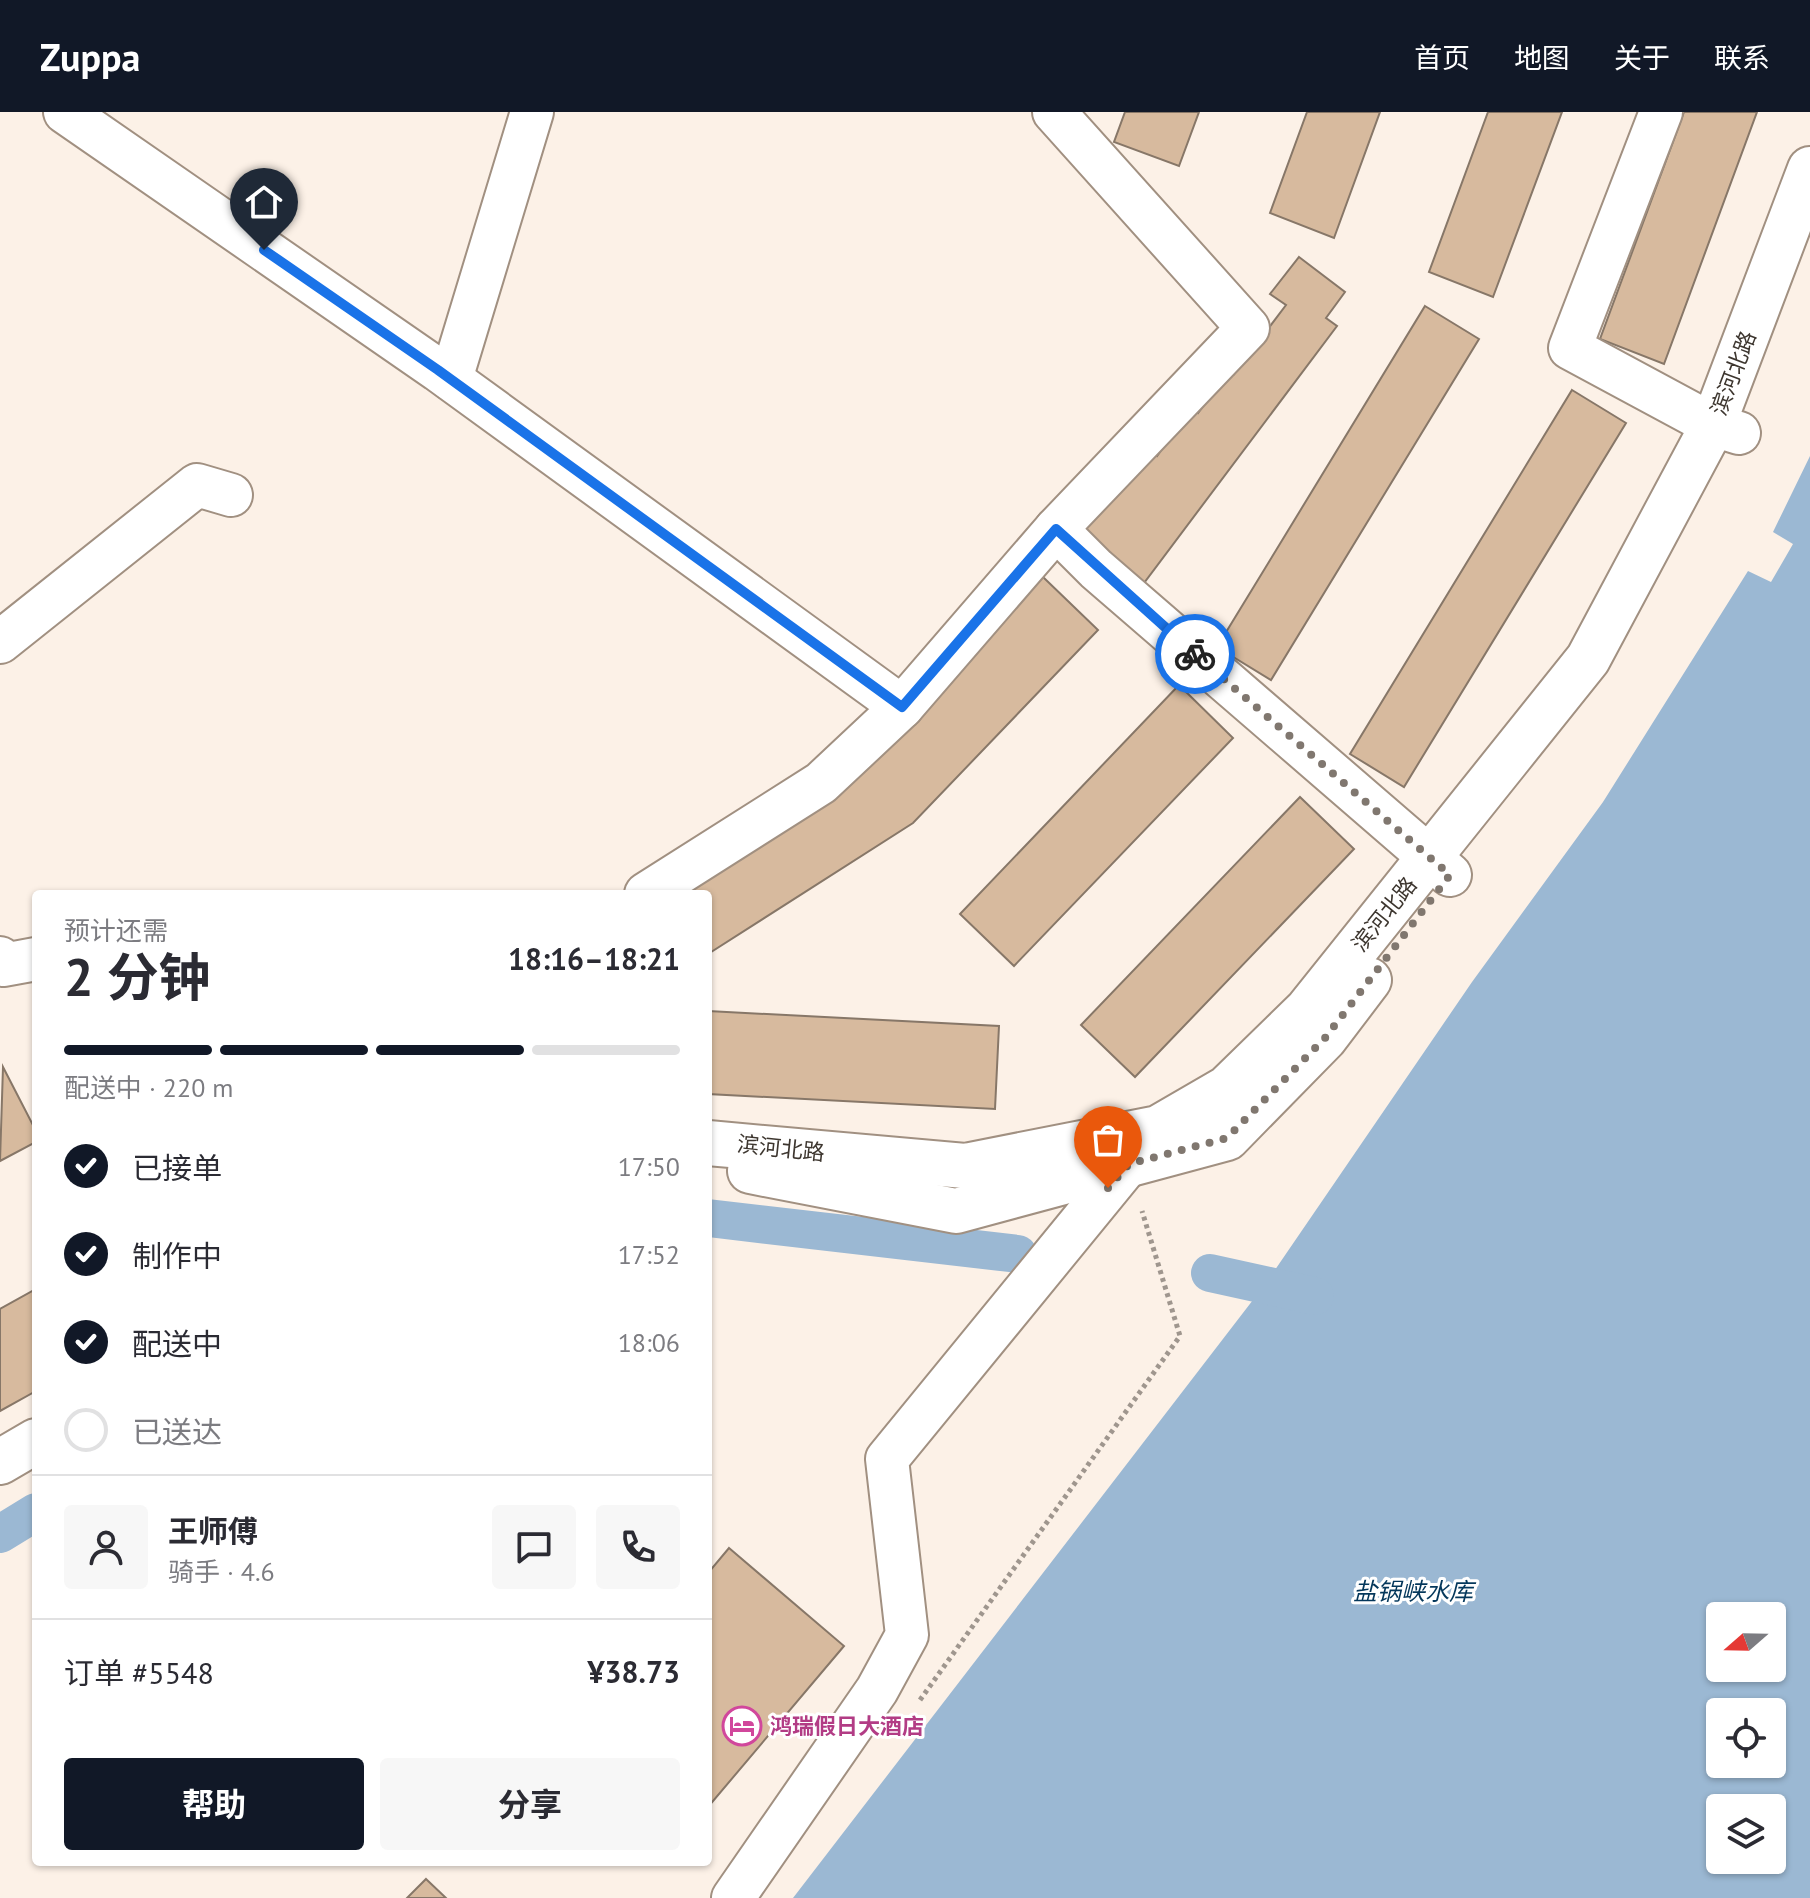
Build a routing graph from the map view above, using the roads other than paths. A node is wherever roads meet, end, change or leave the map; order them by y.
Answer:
1 (65, 112) edge
2 (532, 112) edge
3 (1054, 112) edge
4 (1661, 112) edge
5 (1810, 169) edge
6 (1810, 239) edge
7 (451, 379) junction
8 (1726, 429) junction
9 (231, 495) dead end
10 (1056, 529) junction
11 (0, 642) edge
12 (902, 707) junction
13 (1440, 866) junction
14 (652, 890) edge
15 (0, 958) edge
16 (32, 960) edge
17 (1158, 1128) junction
18 (712, 1143) edge
19 (1129, 1164) junction
20 (712, 1165) edge
21 (32, 1416) edge
22 (0, 1434) edge
23 (32, 1443) edge
24 (0, 1462) edge
25 (733, 1898) edge

1 - 7 street
2 - 7 street
3 - 10 street
4 - 8 street
5 - 8 main road, 滨河北路
6 - 8 main road, 滨河北路
7 - 12 street
8 - 13 main road, 滨河北路
9 - 11 street
10 - 12 street
10 - 13 street
12 - 14 street
13 - 17 main road, 滨河北路
13 - 19 main road, 滨河北路
15 - 16 street
17 - 18 main road, 滨河北路
17 - 19 street
19 - 20 main road, 滨河北路
19 - 25 street
21 - 22 main road
23 - 24 main road

